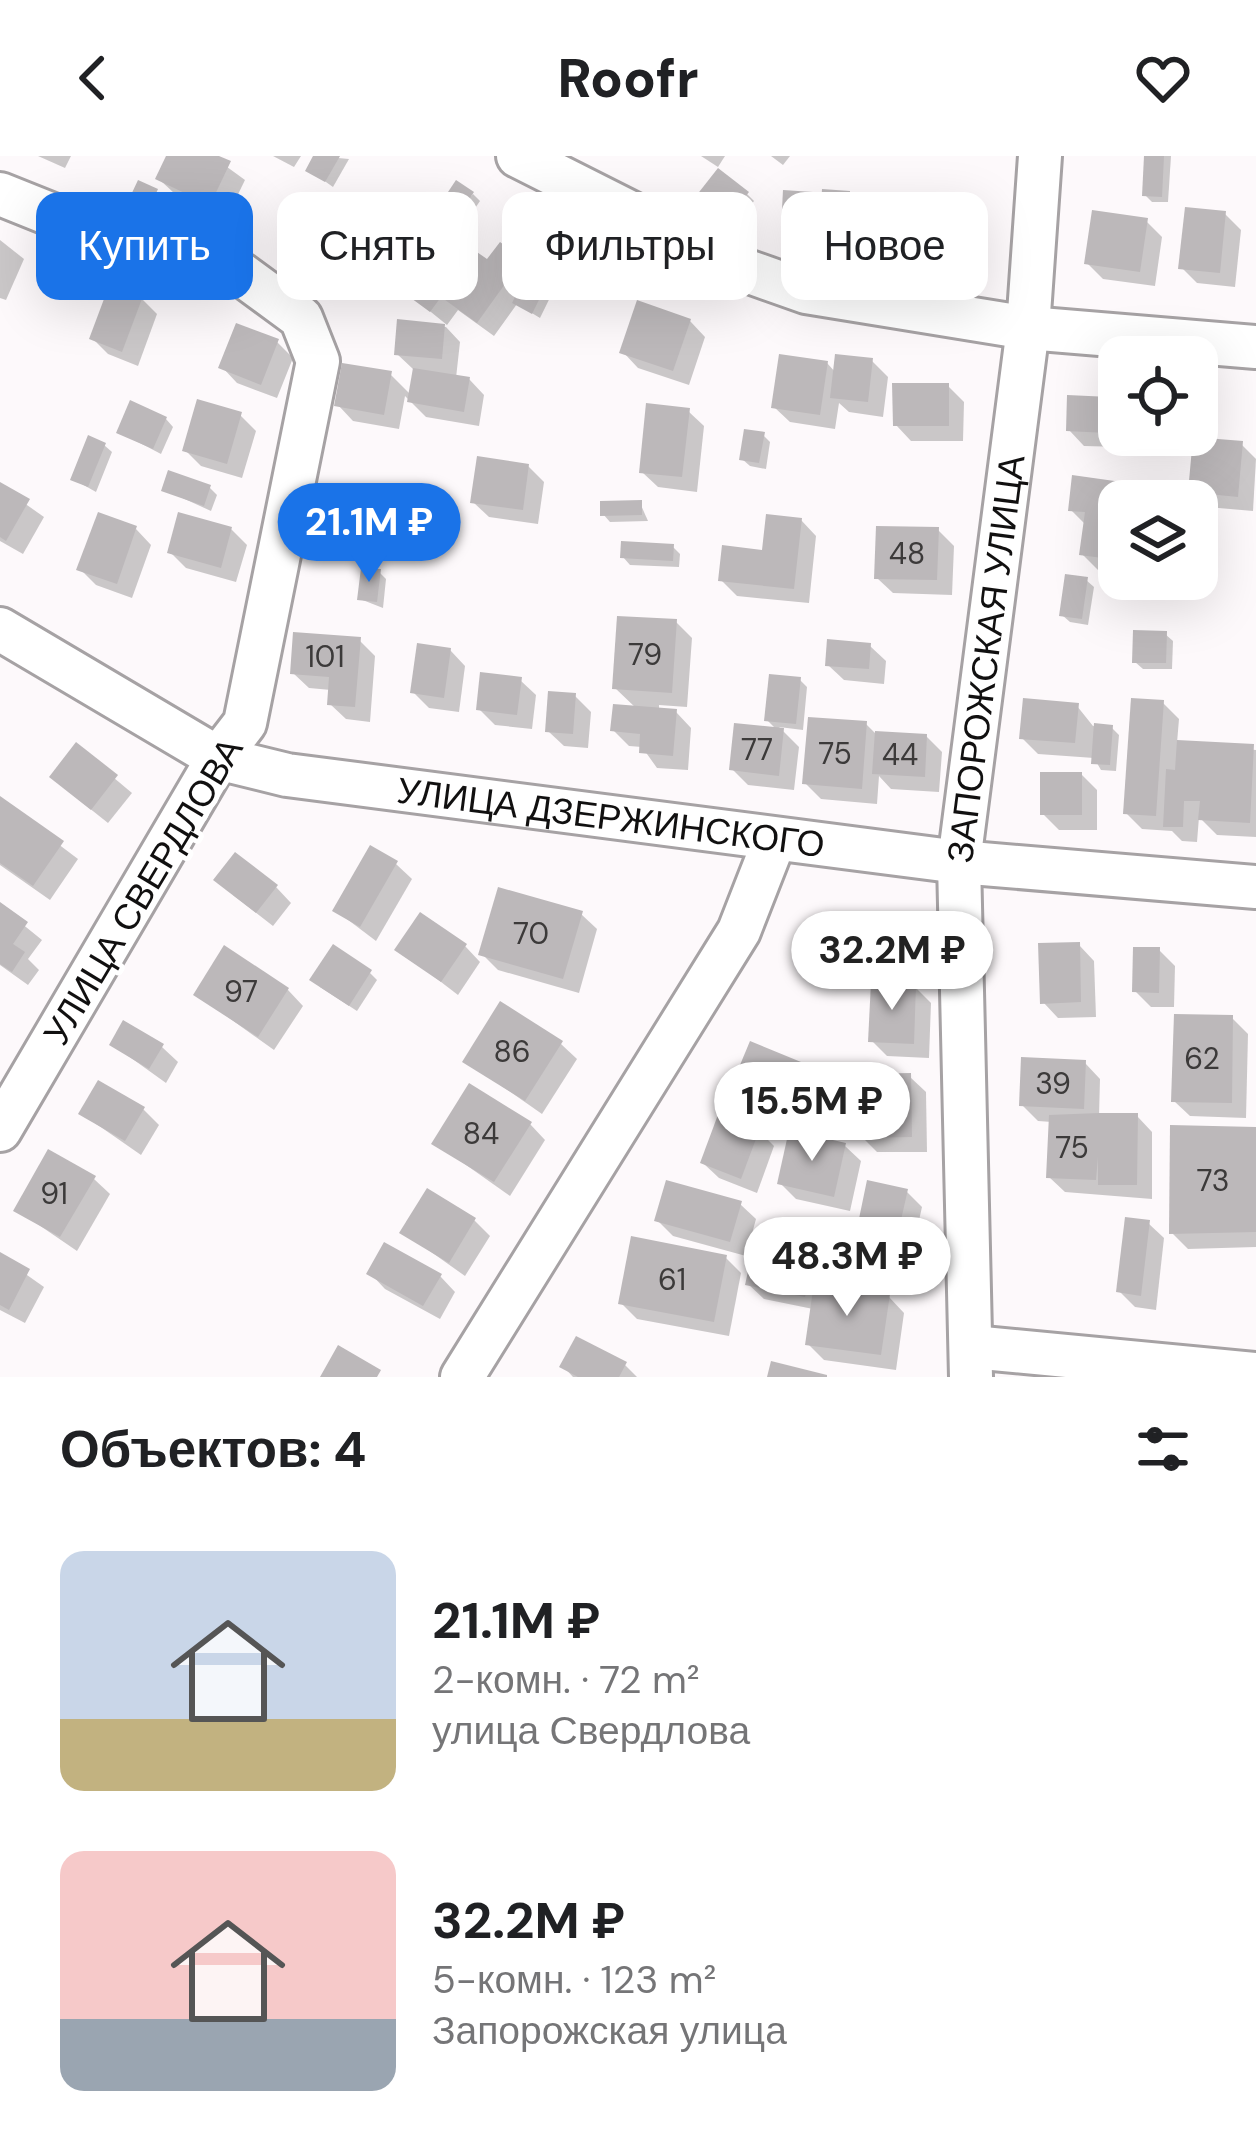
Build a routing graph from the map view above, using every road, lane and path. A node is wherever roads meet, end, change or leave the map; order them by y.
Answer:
1 (518, 156) edge
2 (1040, 156) edge
3 (0, 194) edge
4 (1028, 328) junction
5 (1256, 347) edge
6 (0, 629) edge
7 (218, 758) junction
8 (775, 839) junction
9 (959, 862) junction
10 (1256, 887) edge
11 (0, 1130) edge
12 (971, 1362) edge
13 (1256, 1374) edge
14 (462, 1377) edge

1 - 4 street
2 - 4 street, ЗАПОРОЖСКАЯ УЛИЦА
3 - 7 street, УЛИЦА СВЕРДЛОВА
4 - 5 street
4 - 9 street, ЗАПОРОЖСКАЯ УЛИЦА
6 - 7 street, УЛИЦА ДЗЕРЖИНСКОГО
7 - 8 street, УЛИЦА ДЗЕРЖИНСКОГО
7 - 11 street, УЛИЦА СВЕРДЛОВА
8 - 9 street, УЛИЦА ДЗЕРЖИНСКОГО
8 - 14 street
9 - 10 street, УЛИЦА ДЗЕРЖИНСКОГО
9 - 12 street, ЗАПОРОЖСКАЯ УЛИЦА
12 - 13 street

